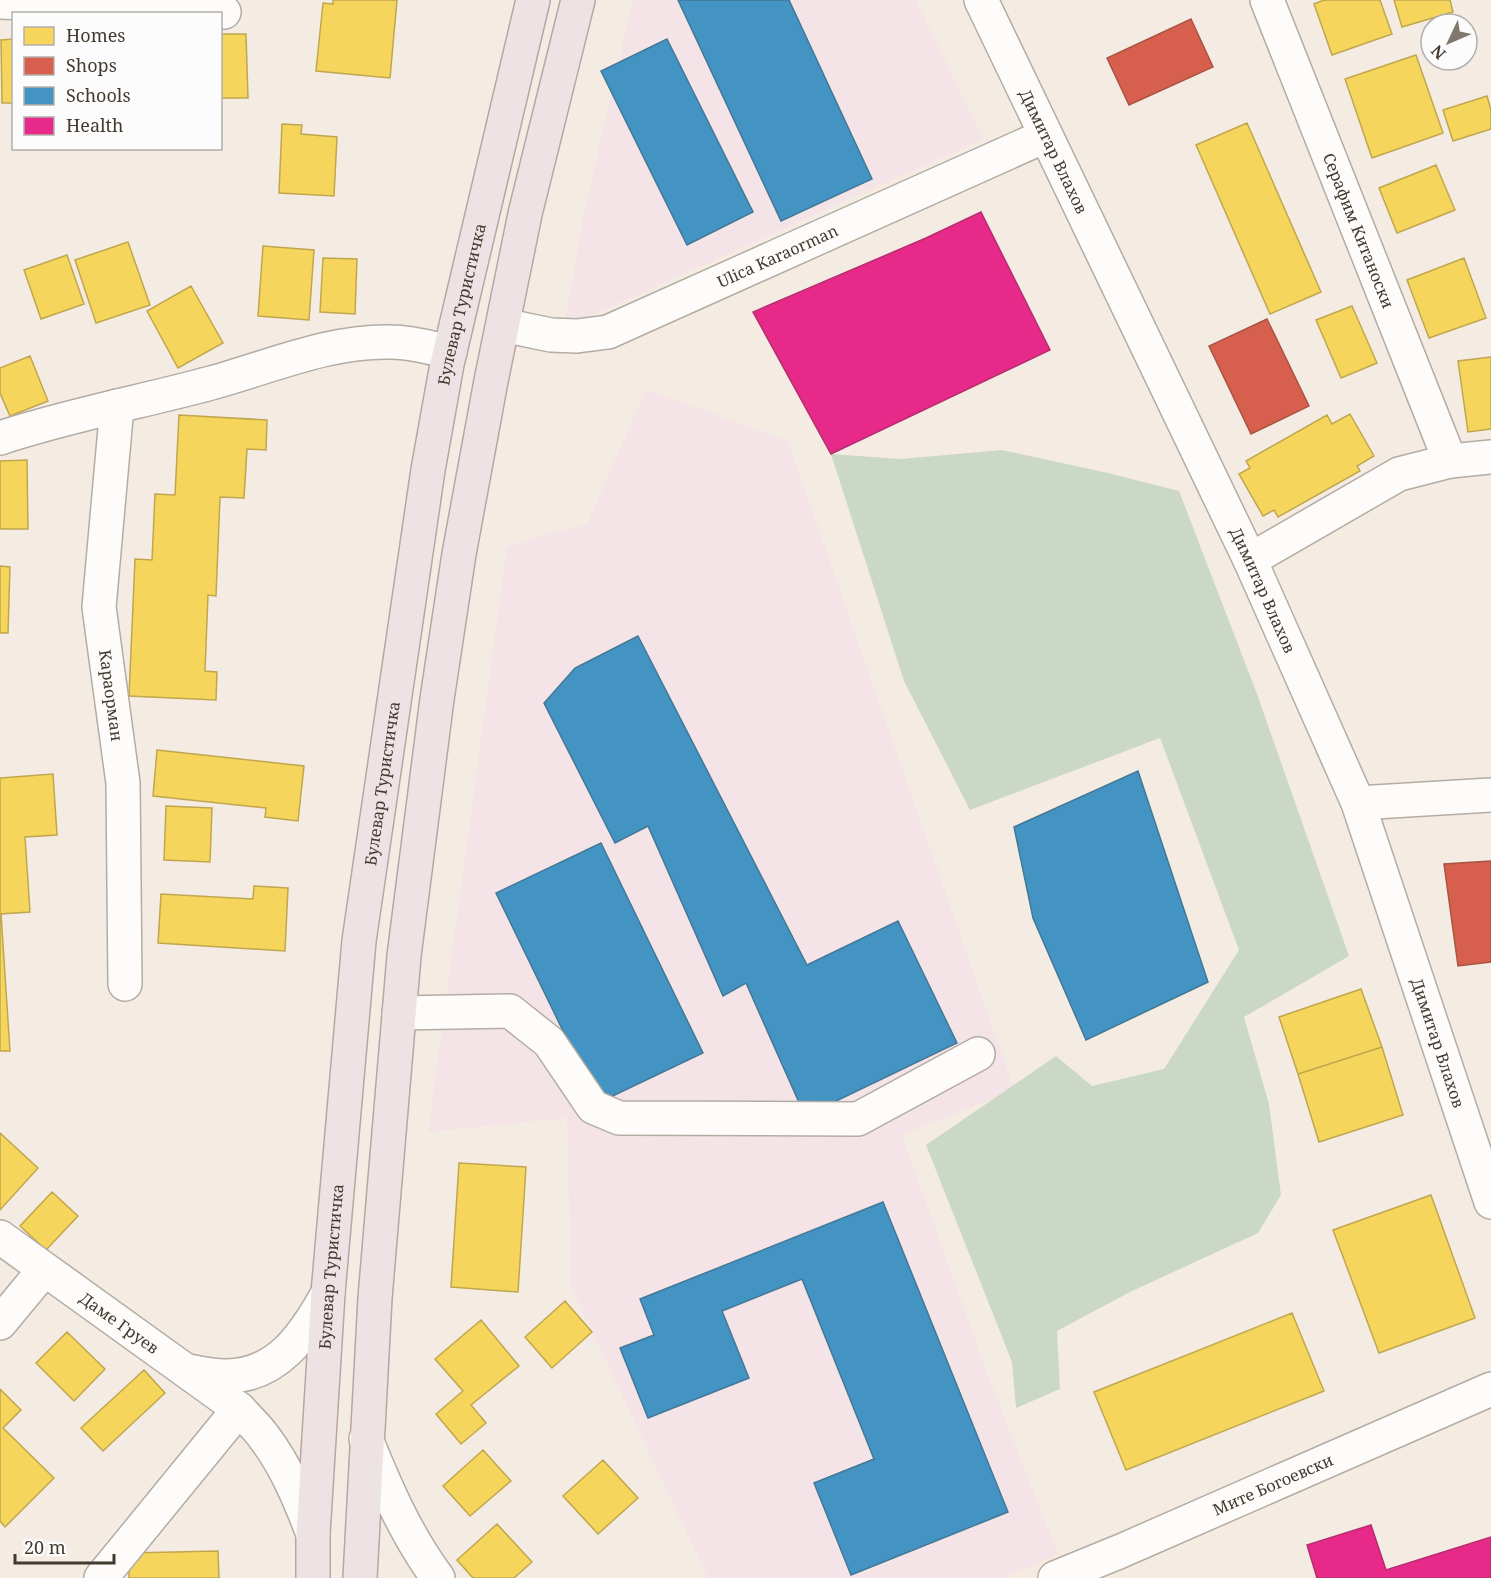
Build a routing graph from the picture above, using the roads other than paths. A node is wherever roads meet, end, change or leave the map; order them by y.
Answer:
1 (533, 0) edge
2 (578, 0) edge
3 (981, 0) edge
4 (1267, 0) edge
5 (0, 2) edge
6 (224, 12) dead end
7 (1045, 136) junction
8 (502, 325) junction
9 (450, 352) junction
10 (117, 406) junction
11 (0, 438) edge
12 (1491, 457) edge
13 (1450, 461) junction
14 (1250, 560) junction
15 (1491, 795) edge
16 (1358, 803) junction
17 (125, 984) dead end
18 (399, 1013) junction
19 (978, 1054) dead end
20 (1482, 1147) edge
21 (1491, 1202) edge
22 (0, 1237) edge
23 (44, 1270) junction
24 (328, 1293) junction
25 (0, 1323) edge
26 (188, 1371) junction
27 (1491, 1389) edge
28 (239, 1409) junction
29 (366, 1439) junction
30 (313, 1534) junction
31 (1120, 1566) edge
32 (101, 1578) edge
33 (313, 1578) edge
34 (360, 1578) edge
35 (438, 1578) edge
36 (1055, 1578) edge

1 - 9 main road, Булевар Туристичка
2 - 8 main road
3 - 7 street, Димитар Влахов
4 - 13 street, Серафим Китаноски
5 - 6 street
7 - 8 street, Ulica Karaorman
7 - 14 street, Димитар Влахов
8 - 18 main road
9 - 10 street
9 - 24 main road, Булевар Туристичка
10 - 11 street
10 - 17 street, Караорман
12 - 13 street
13 - 14 street
14 - 16 street, Димитар Влахов
15 - 16 street
16 - 20 street, Димитар Влахов
18 - 19 street
18 - 29 main road
20 - 21 street, Димитар Влахов
22 - 23 street, Даме Груев
23 - 25 street
23 - 26 street, Даме Груев
24 - 26 street
24 - 30 main road, Булевар Туристичка
26 - 28 street, Даме Груев
27 - 31 street, Мите Богоевски
28 - 30 street, Даме Груев
28 - 32 street
29 - 34 main road
29 - 35 street
30 - 33 main road, Булевар Туристичка
31 - 36 street, Мите Богоевски

